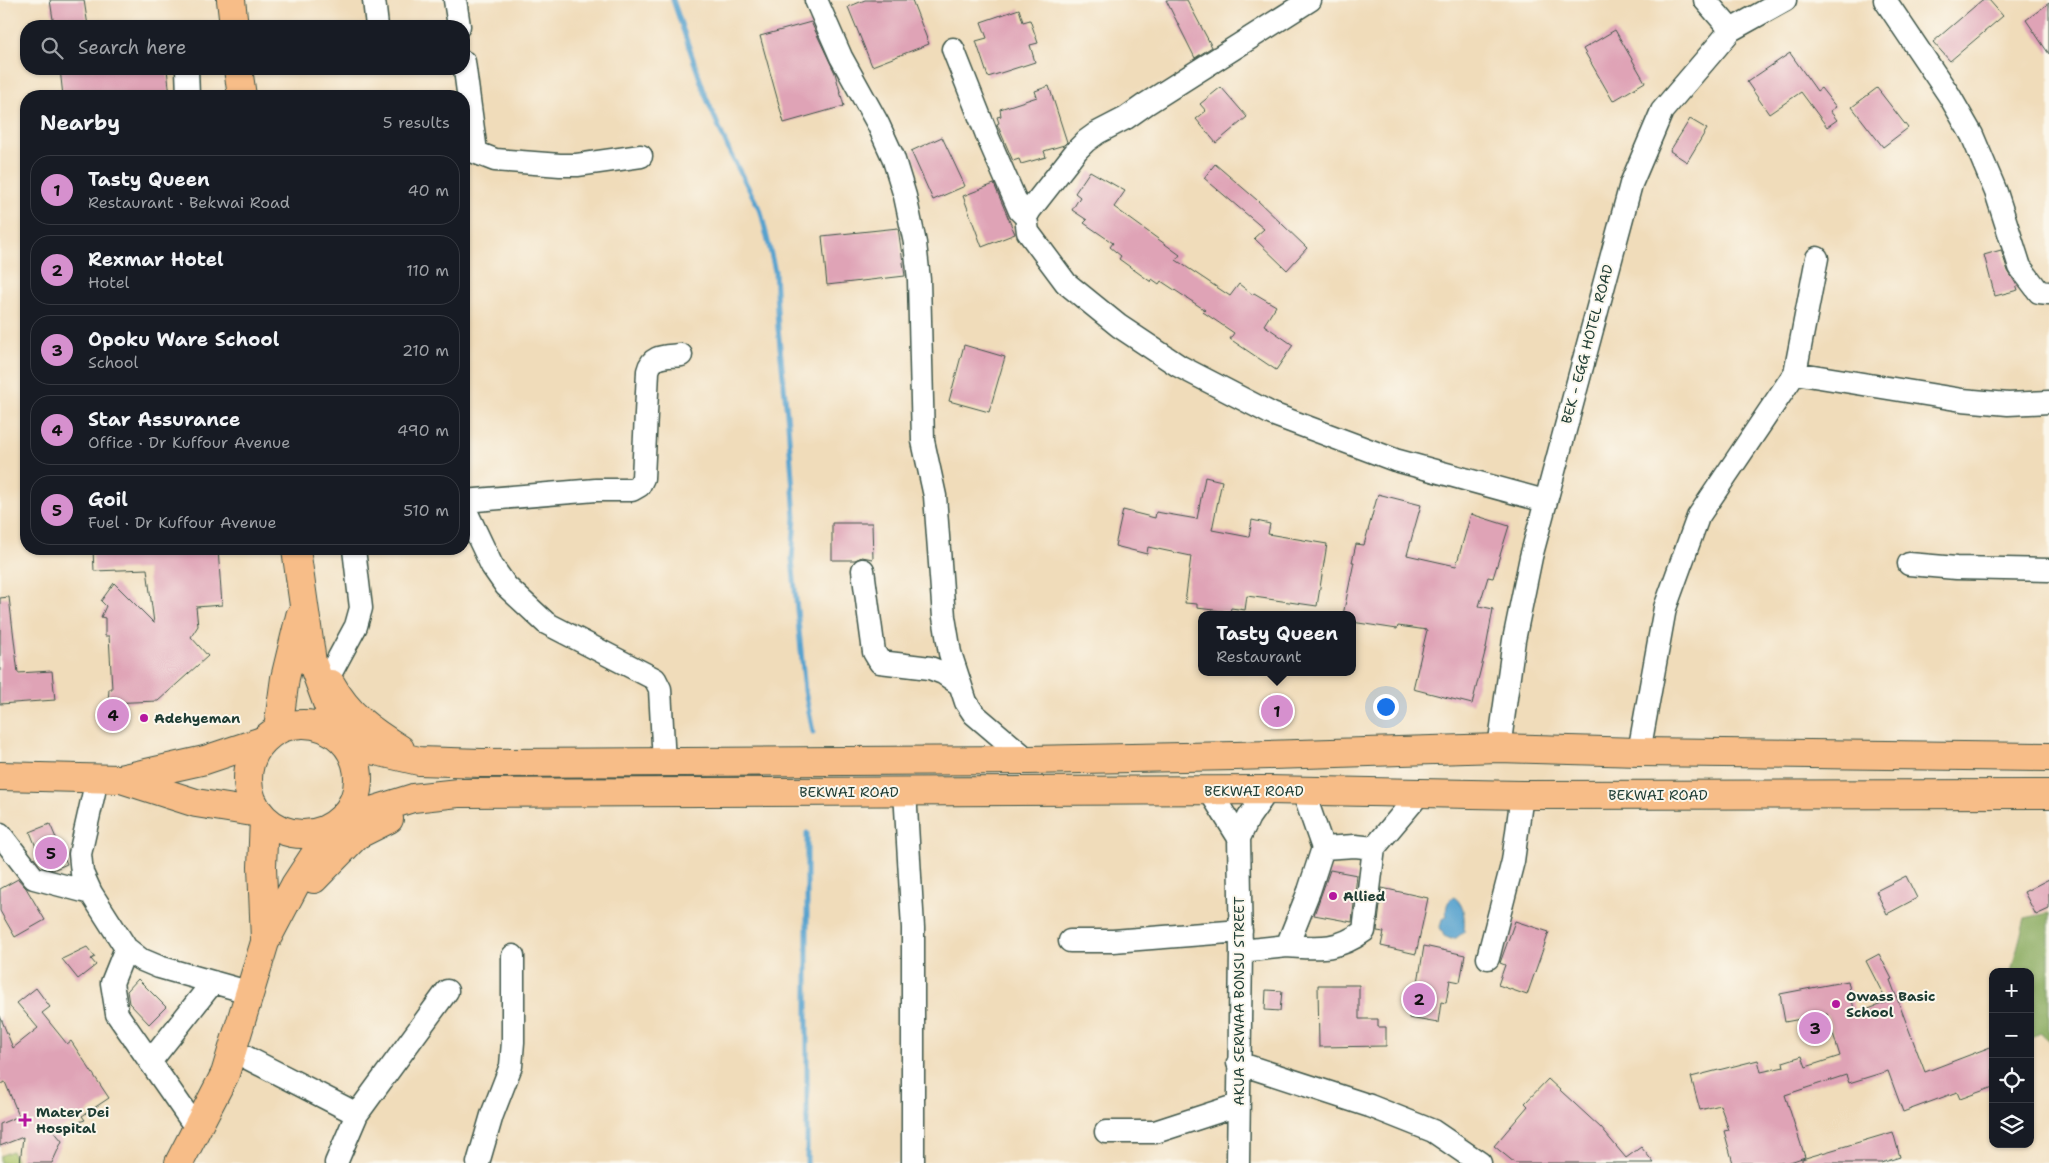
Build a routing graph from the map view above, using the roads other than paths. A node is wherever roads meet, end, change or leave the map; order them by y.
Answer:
1 (231, 0) edge
2 (374, 0) edge
3 (456, 0) edge
4 (816, 0) edge
5 (1310, 0) edge
6 (1706, 0) edge
7 (1785, 0) edge
8 (1885, 0) edge
9 (233, 20) edge
10 (376, 20) edge
11 (458, 20) edge
12 (1731, 30) junction
13 (953, 49) dead end
14 (187, 75) edge
15 (465, 75) edge
16 (188, 90) edge
17 (466, 90) edge
18 (470, 150) edge
19 (641, 156) dead end
20 (1026, 218) junction
21 (1817, 258) dead end
22 (2049, 293) edge
23 (681, 355) dead end
24 (1795, 373) junction
25 (2049, 402) edge
26 (470, 500) edge
27 (1545, 501) junction
28 (470, 519) edge
29 (297, 555) edge
30 (355, 555) edge
31 (1909, 564) dead end
32 (863, 570) dead end
33 (2049, 570) edge
34 (304, 612) junction
35 (328, 678) junction
36 (959, 684) junction
37 (270, 735) junction
38 (343, 741) junction
39 (1499, 748) junction
40 (1640, 752) junction
41 (1688, 752) junction
42 (2049, 757) edge
43 (1028, 760) junction
44 (419, 761) junction
45 (664, 763) junction
46 (0, 776) edge
47 (108, 779) junction
48 (1209, 790) junction
49 (1268, 790) junction
50 (1303, 791) junction
51 (905, 792) junction
52 (1420, 792) junction
53 (458, 793) junction
54 (1688, 794) junction
55 (2049, 794) edge
56 (1522, 795) junction
57 (262, 815) junction
58 (337, 822) junction
59 (0, 834) edge
60 (1239, 838) junction
61 (1323, 848) junction
62 (1374, 848) junction
63 (91, 893) junction
64 (271, 931) junction
65 (1070, 941) dead end
66 (1241, 941) junction
67 (1287, 946) junction
68 (126, 948) junction
69 (513, 956) dead end
70 (1488, 958) dead end
71 (213, 982) junction
72 (447, 991) dead end
73 (248, 992) junction
74 (232, 1050) junction
75 (150, 1062) junction
76 (1238, 1063) junction
77 (1238, 1105) junction
78 (357, 1114) junction
79 (197, 1129) junction
80 (1106, 1132) dead end
81 (179, 1163) edge
82 (336, 1163) edge
83 (478, 1163) edge
84 (913, 1163) edge
85 (1238, 1163) edge
86 (1480, 1163) edge

1 - 9 main road
2 - 10 street
3 - 11 street
4 - 36 street
5 - 20 street
6 - 12 street
7 - 12 street, BEK - EGG HOTEL ROAD
8 - 22 street
12 - 27 street, BEK - EGG HOTEL ROAD
13 - 20 street
14 - 16 street
15 - 17 street
18 - 19 street
20 - 27 street
21 - 24 street
23 - 26 street
24 - 25 street
24 - 40 street
27 - 39 street, BEK - EGG HOTEL ROAD
28 - 45 street
29 - 34 main road
30 - 35 street
31 - 33 street
32 - 36 street
34 - 35 main road
34 - 37 main road
34 - 38 main road
35 - 44 main road
36 - 43 street
37 - 38 main road
37 - 47 main road
37 - 57 main road
38 - 44 main road
38 - 58 main road
39 - 40 main road
39 - 43 main road
40 - 41 main road
41 - 42 main road
41 - 54 main road
43 - 45 main road
44 - 45 main road
46 - 47 main road
47 - 57 main road
47 - 63 street
48 - 49 main road, BEKWAI ROAD
48 - 51 main road, BEKWAI ROAD
48 - 60 street
49 - 50 main road, BEKWAI ROAD
49 - 60 street
50 - 52 main road, BEKWAI ROAD
50 - 61 street
51 - 53 main road, BEKWAI ROAD
51 - 84 street
52 - 56 main road, BEKWAI ROAD
52 - 62 street
53 - 58 main road
53 - 64 main road
54 - 55 main road, BEKWAI ROAD
54 - 56 main road, BEKWAI ROAD
56 - 70 street
57 - 58 main road
57 - 64 main road
58 - 64 main road
59 - 63 street
60 - 66 street, AKUA SERWAA BONSU STREET
61 - 62 street
61 - 67 street
62 - 67 street
63 - 68 street
64 - 73 main road
65 - 66 street
66 - 67 street
66 - 76 street, AKUA SERWAA BONSU STREET
68 - 71 street
68 - 75 street
69 - 83 street
71 - 73 street
71 - 75 street
72 - 78 street
73 - 74 main road
74 - 78 street
74 - 79 main road
75 - 79 street
76 - 77 street, AKUA SERWAA BONSU STREET
76 - 86 street
77 - 80 street
77 - 85 street, AKUA SERWAA BONSU STREET
78 - 82 street
79 - 81 main road

